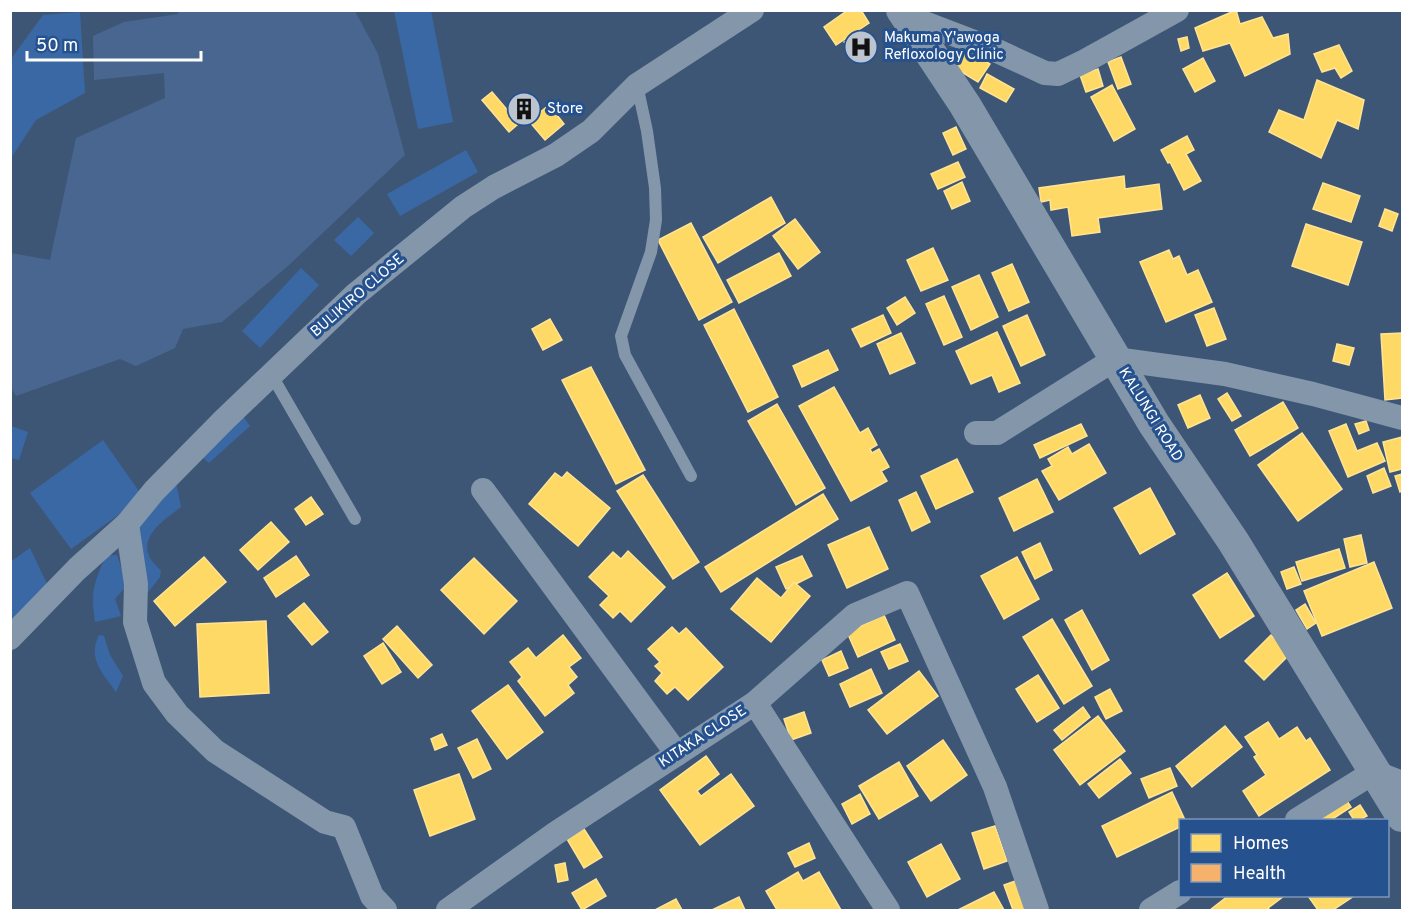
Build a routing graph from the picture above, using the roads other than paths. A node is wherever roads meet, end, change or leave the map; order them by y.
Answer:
1 (752, 10) edge
2 (1177, 10) edge
3 (904, 13) edge
4 (637, 85) junction
5 (1115, 359) junction
6 (272, 374) junction
7 (1402, 418) edge
8 (976, 433) dead end
9 (691, 476) dead end
10 (483, 490) dead end
11 (355, 519) dead end
12 (128, 524) junction
13 (10, 638) edge
14 (755, 703) junction
15 (677, 754) junction
16 (1388, 778) edge
17 (1402, 816) edge
18 (1299, 819) edge
19 (1179, 893) edge
20 (385, 910) edge
21 (448, 910) edge
22 (888, 910) edge
23 (1037, 910) edge
24 (1151, 910) edge

1 - 4 street, BULIKIRO CLOSE
2 - 3 street
3 - 5 street, KALUNGI ROAD
4 - 6 street, BULIKIRO CLOSE
4 - 9 lane
5 - 7 street
5 - 8 street
5 - 16 street, KALUNGI ROAD
6 - 11 lane
6 - 12 street, BULIKIRO CLOSE
10 - 15 street
12 - 13 street, BULIKIRO CLOSE
12 - 20 street
14 - 15 street, KITAKA CLOSE
14 - 22 street, KITAKA CLOSE
14 - 23 street
15 - 21 street, KITAKA CLOSE
16 - 17 street, KALUNGI ROAD
16 - 18 street
19 - 24 street

